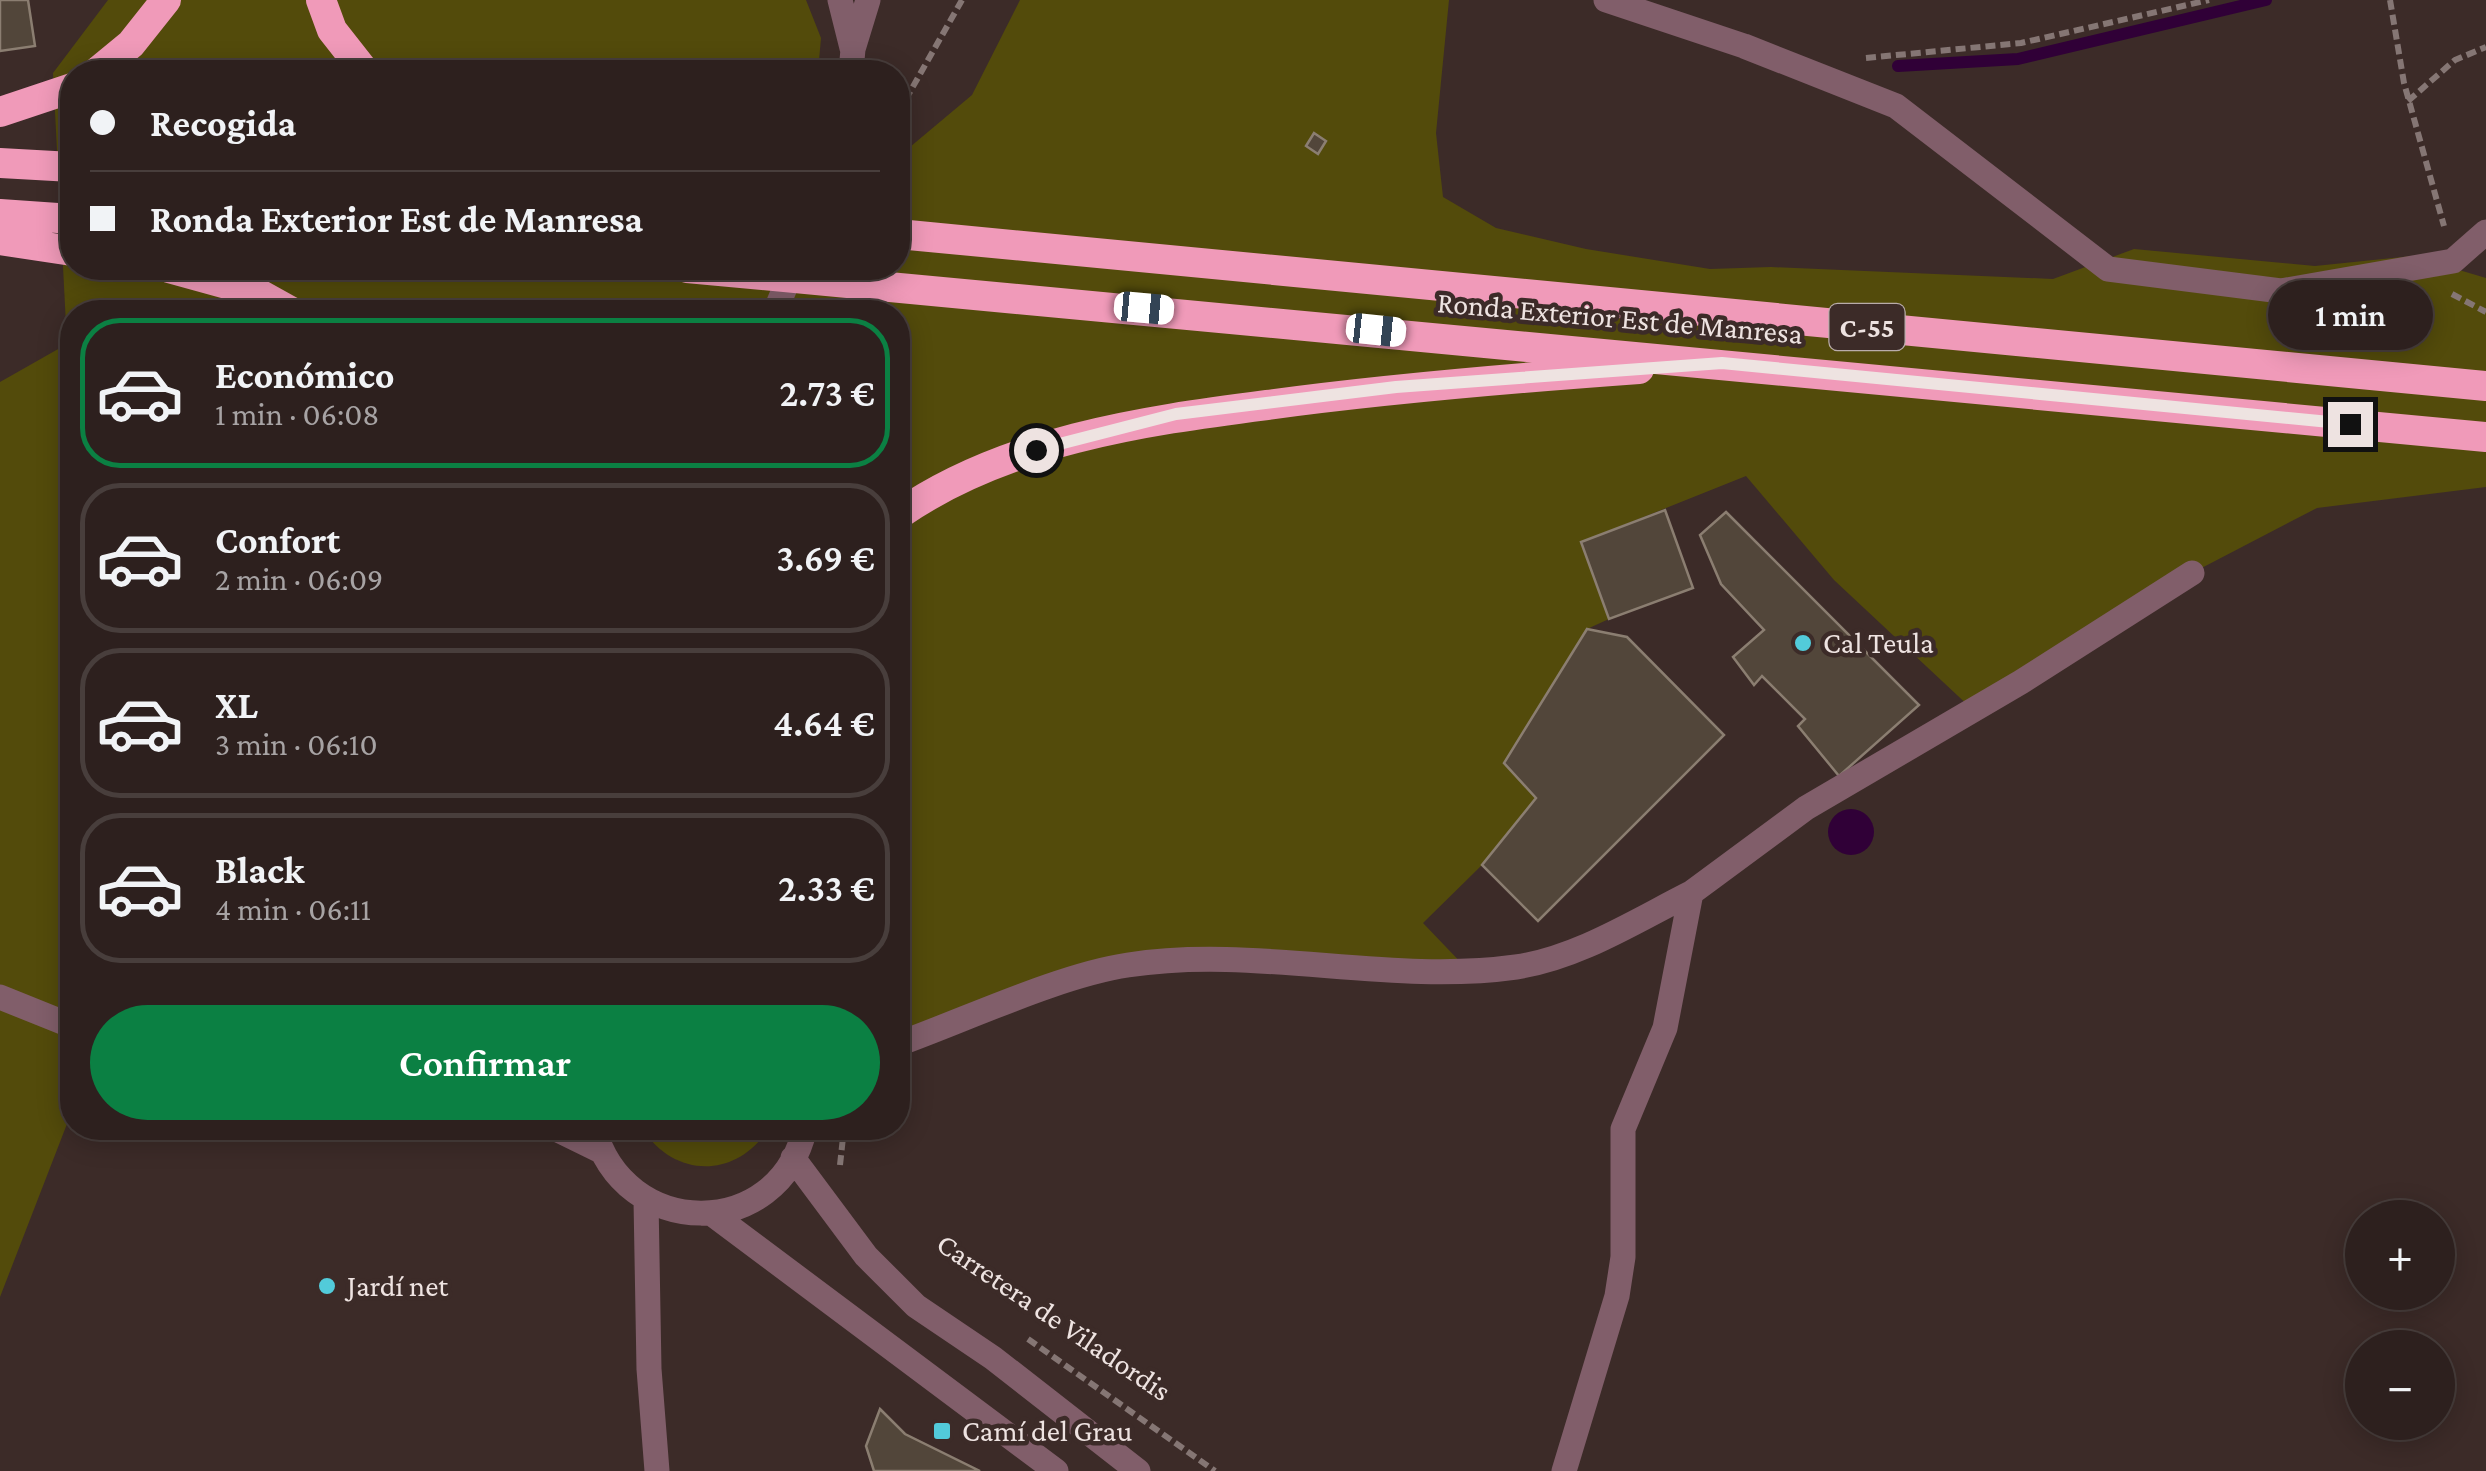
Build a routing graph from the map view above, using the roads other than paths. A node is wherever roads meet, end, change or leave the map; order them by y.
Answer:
1 (166, 0) edge
2 (321, 0) edge
3 (840, 0) edge
4 (868, 0) edge
5 (1606, 0) edge
6 (112, 60) edge
7 (356, 60) edge
8 (852, 60) edge
9 (852, 60) edge
10 (60, 92) edge
11 (0, 112) edge
12 (0, 163) edge
13 (60, 167) edge
14 (0, 214) edge
15 (60, 218) edge
16 (2486, 232) edge
17 (910, 235) edge
18 (0, 240) edge
19 (60, 248) edge
20 (212, 280) edge
21 (846, 280) edge
22 (270, 300) edge
23 (1722, 363) junction
24 (2486, 386) edge
25 (2486, 437) edge
26 (910, 509) edge
27 (2192, 573) dead end
28 (1692, 893) junction
29 (0, 998) edge
30 (60, 1021) edge
31 (910, 1040) edge
32 (599, 1140) edge
33 (800, 1140) edge
34 (793, 1158) junction
35 (646, 1200) junction
36 (712, 1213) junction
37 (657, 1471) edge
38 (1056, 1471) edge
39 (1138, 1471) edge
40 (1564, 1471) edge

1 - 6 highway
2 - 7 highway
3 - 8 street
4 - 9 street
5 - 16 street
10 - 11 highway
12 - 13 highway
14 - 15 highway
17 - 24 highway, Ronda Exterior Est de Manresa / C-55
18 - 19 highway
20 - 22 highway
21 - 23 highway, Ronda Exterior Est de Manresa / C-55
23 - 25 highway, Ronda Exterior Est de Manresa / C-55
23 - 26 highway
27 - 28 street
28 - 31 street
28 - 40 street
29 - 30 street
32 - 35 street
33 - 34 street
34 - 36 street
34 - 39 street
35 - 36 street
35 - 37 street
36 - 38 street

